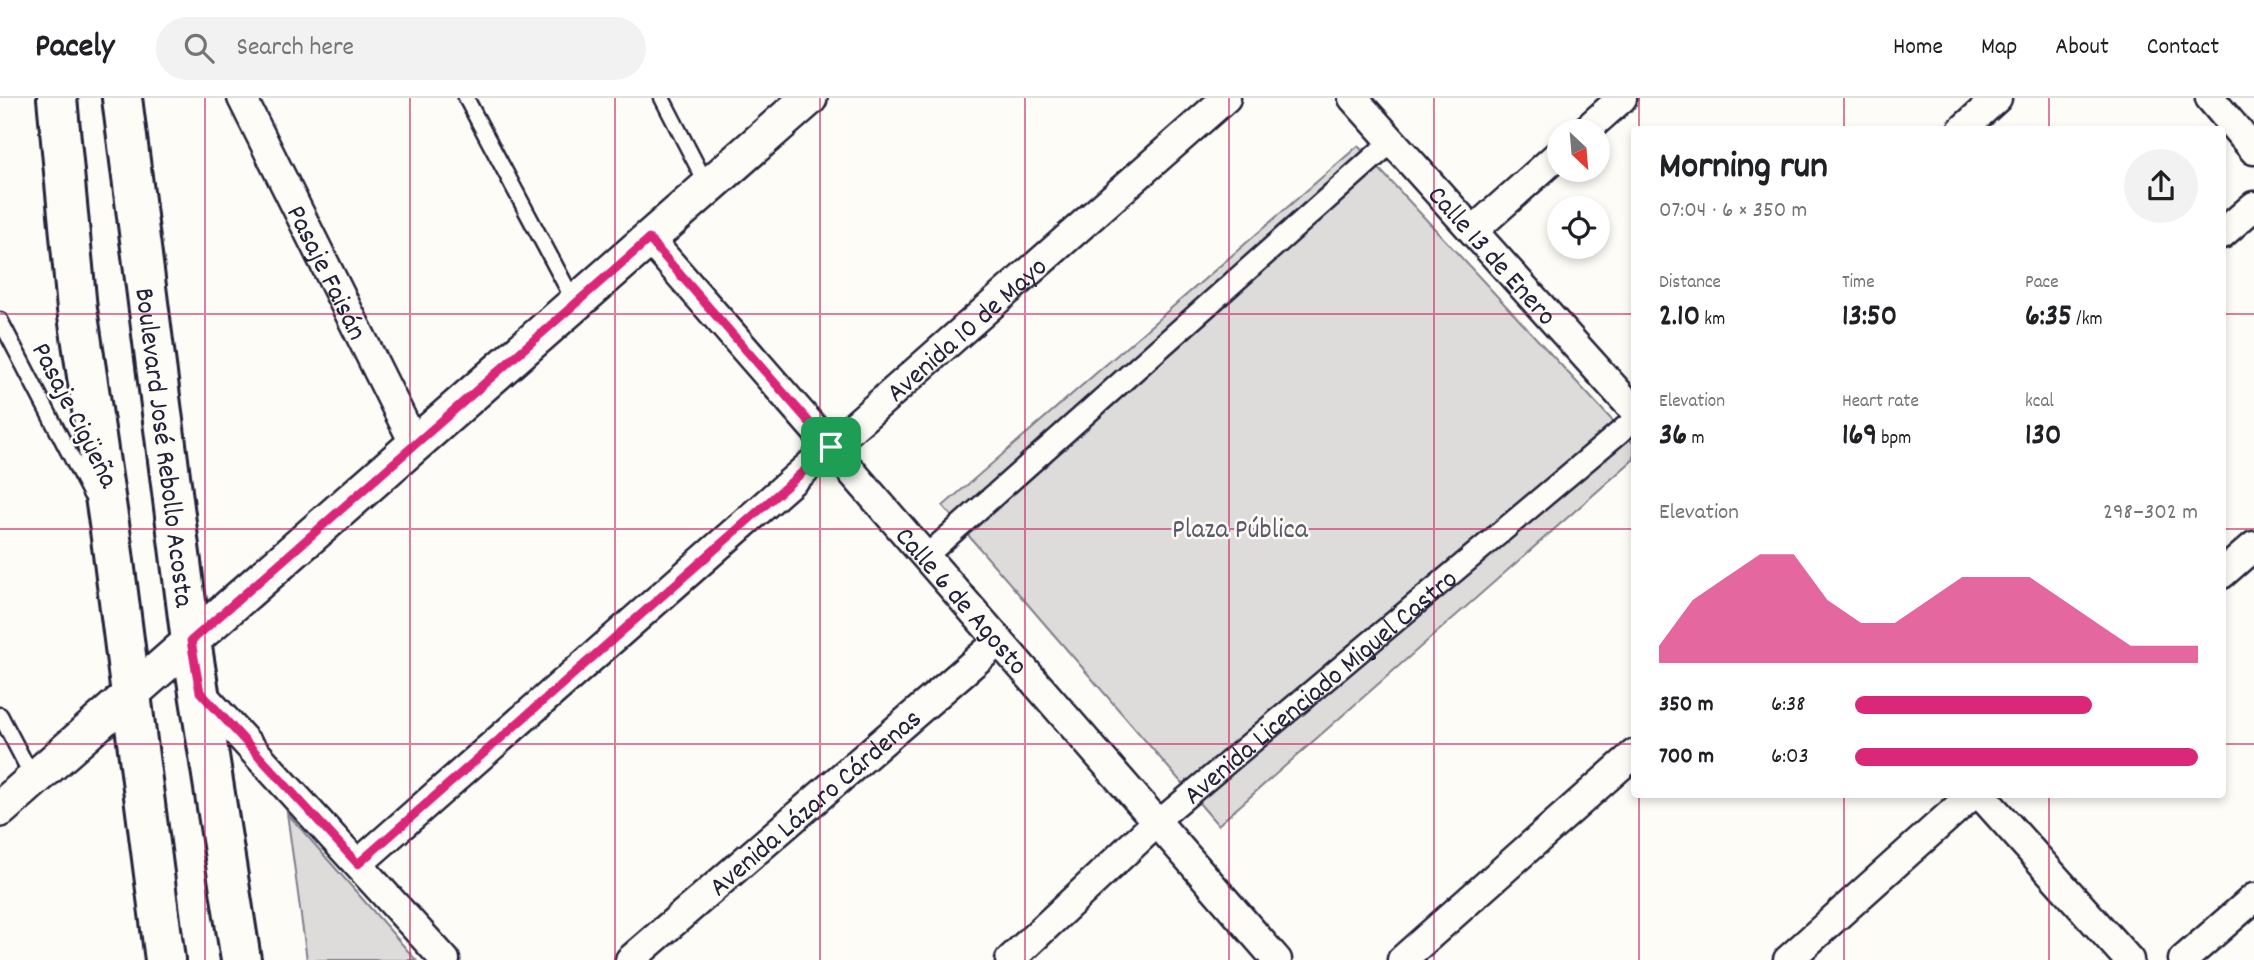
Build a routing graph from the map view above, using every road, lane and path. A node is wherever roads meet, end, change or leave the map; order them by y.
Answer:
1 (57, 98) edge
2 (122, 98) edge
3 (242, 98) edge
4 (466, 98) edge
5 (662, 98) edge
6 (809, 98) edge
7 (1226, 98) edge
8 (1353, 98) edge
9 (1622, 98) edge
10 (1997, 98) edge
11 (2210, 98) edge
12 (1598, 119) edge
13 (1966, 126) edge
14 (1392, 141) junction
15 (2254, 150) edge
16 (1547, 165) edge
17 (708, 187) junction
18 (2254, 206) edge
19 (2226, 230) edge
20 (1473, 231) junction
21 (649, 239) junction
22 (575, 304) junction
23 (0, 320) edge
24 (1631, 407) edge
25 (1631, 423) edge
26 (415, 445) junction
27 (831, 447) junction
28 (110, 530) junction
29 (2254, 546) edge
30 (926, 556) junction
31 (2226, 570) edge
32 (999, 640) junction
33 (191, 641) junction
34 (200, 692) junction
35 (131, 694) junction
36 (0, 715) edge
37 (1631, 757) edge
38 (33, 779) junction
39 (1968, 798) edge
40 (1984, 798) edge
41 (0, 809) edge
42 (1157, 822) junction
43 (358, 864) junction
44 (2254, 898) edge
45 (165, 960) edge
46 (241, 960) edge
47 (445, 960) edge
48 (630, 960) edge
49 (1010, 960) edge
50 (1277, 960) edge
51 (1402, 960) edge
52 (1788, 960) edge
53 (2129, 960) edge
54 (2183, 960) edge

1 - 28 main road
2 - 33 main road, Boulevard José Rebollo Acosta
3 - 26 street, Pasaje Faisán
4 - 22 lane
5 - 17 lane
6 - 17 street
7 - 27 street, Avenida 10 de Mayo
8 - 14 street, Calle 13 de Enero
9 - 12 street
10 - 13 street
11 - 15 street
14 - 20 street, Calle 13 de Enero
14 - 30 street
16 - 20 street
17 - 21 street
18 - 19 street
20 - 24 street, Calle 13 de Enero
21 - 22 street
21 - 27 street, Calle 6 de Agosto
22 - 26 street
23 - 28 lane, Pasaje Cigüeña
25 - 42 street, Avenida Licenciado Miguel Castro
26 - 33 street
27 - 30 street, Calle 6 de Agosto
27 - 43 street, Avenida 10 de Mayo
28 - 35 main road
29 - 31 street
30 - 32 street, Calle 6 de Agosto
32 - 42 street, Calle 6 de Agosto
32 - 48 street, Avenida Lázaro Cárdenas
33 - 34 main road, Boulevard José Rebollo Acosta
33 - 35 street
34 - 43 street
34 - 46 main road, Boulevard José Rebollo Acosta
35 - 38 street
35 - 45 main road
36 - 38 lane
37 - 51 street
38 - 41 street
39 - 52 street
40 - 53 street
42 - 49 street, Avenida Licenciado Miguel Castro
42 - 50 street, Calle 6 de Agosto
43 - 47 street
44 - 54 street

